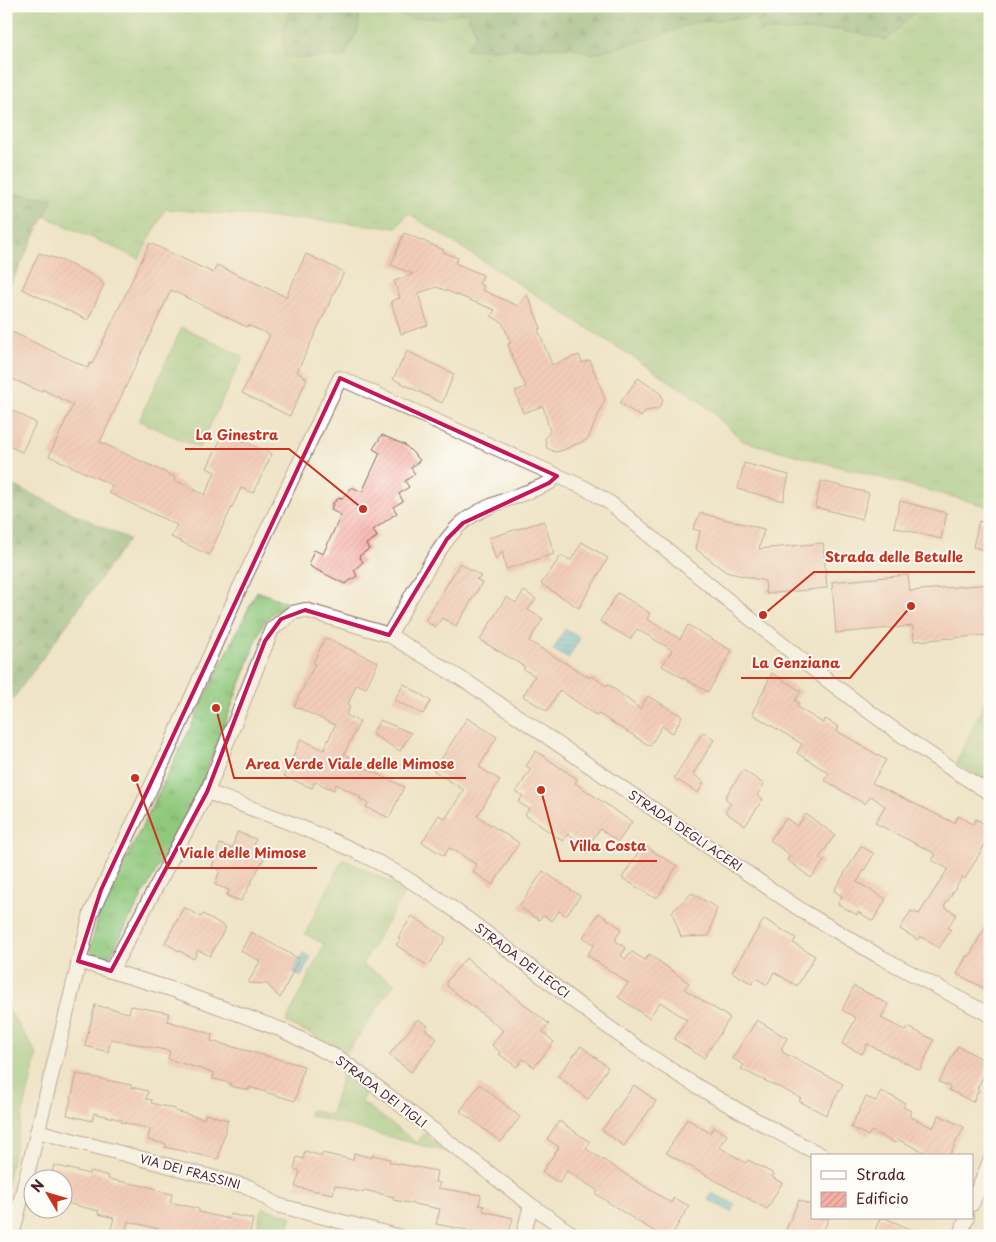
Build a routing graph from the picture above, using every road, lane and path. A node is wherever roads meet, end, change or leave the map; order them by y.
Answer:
1 (557, 476) junction
2 (389, 635) junction
3 (207, 792) junction
4 (990, 793) edge
5 (78, 962) junction
6 (111, 971) junction
7 (990, 1015) edge
8 (37, 1131) junction
9 (819, 1154) edge
10 (990, 1161) edge
11 (974, 1199) edge
12 (531, 1205) junction
13 (964, 1220) edge
14 (12, 1236) edge
15 (397, 1236) edge
16 (523, 1236) edge
17 (575, 1236) edge
18 (959, 1236) edge

1 - 2 street
1 - 4 street
1 - 5 street
2 - 3 street, STRADA DEGLI ACERI
2 - 7 street, STRADA DEGLI ACERI
3 - 6 street, STRADA DEGLI ACERI
3 - 9 street, STRADA DEI LECCI
5 - 6 street, STRADA DEI TIGLI
5 - 8 street
6 - 12 street, STRADA DEI TIGLI
8 - 14 street
8 - 15 street, VIA DEI FRASSINI
10 - 11 street
12 - 16 street
12 - 17 street, STRADA DEI TIGLI
13 - 18 street

